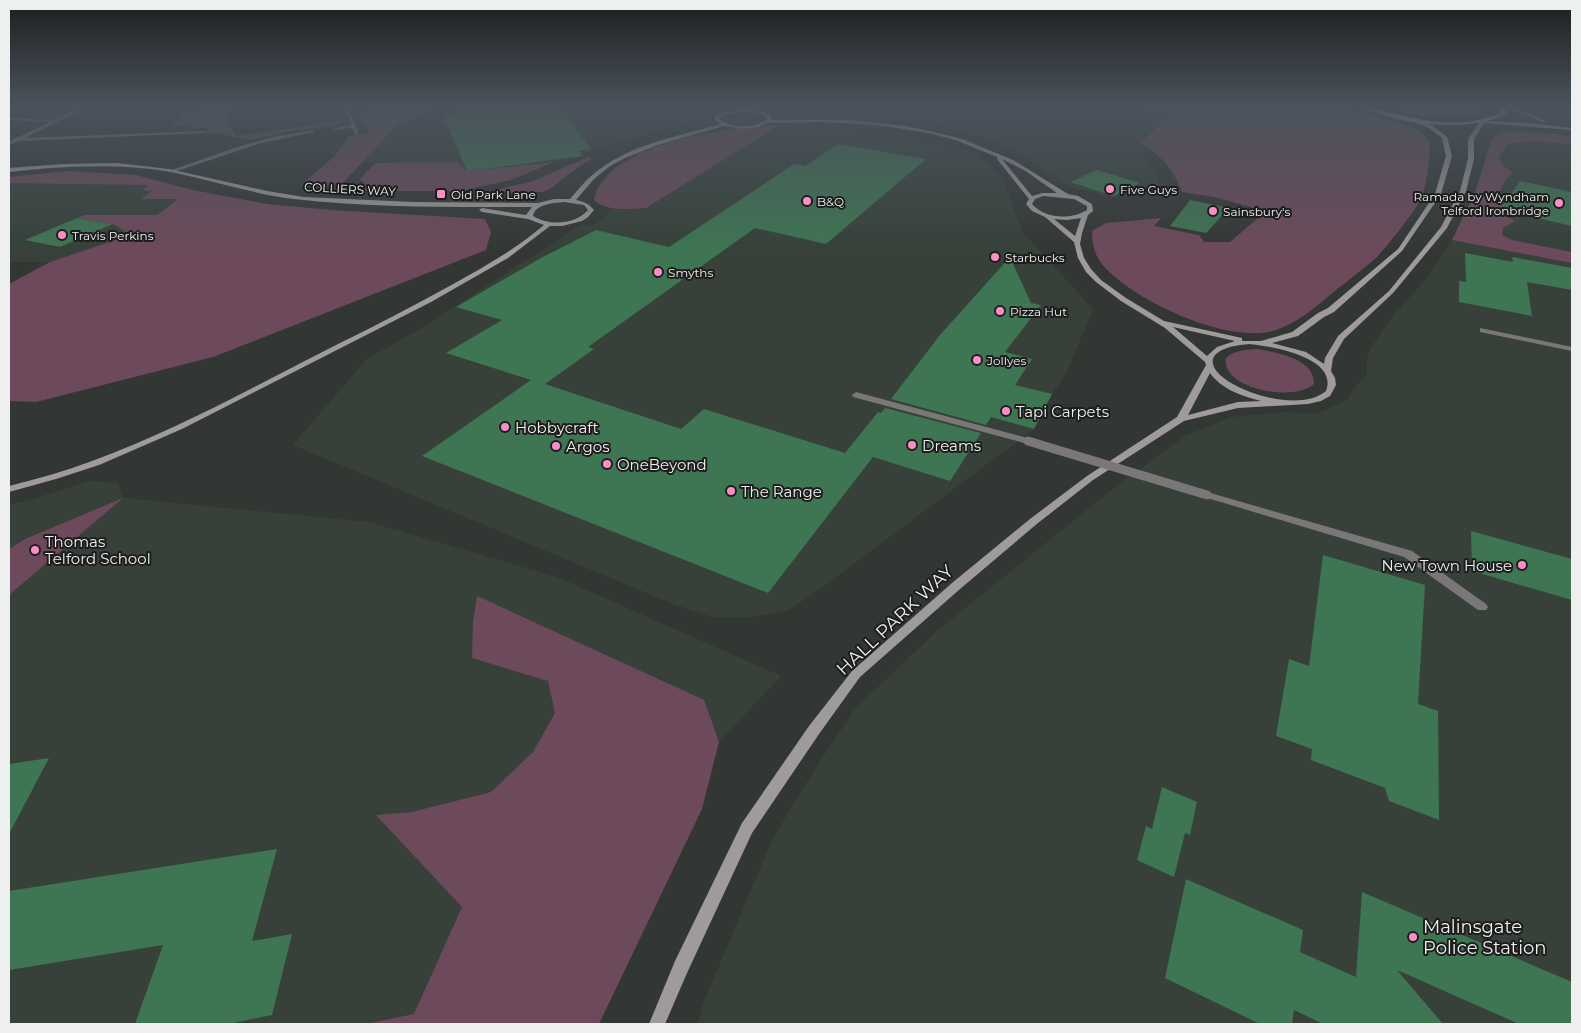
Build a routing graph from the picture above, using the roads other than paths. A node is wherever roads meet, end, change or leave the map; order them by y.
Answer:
1 (221, 154) edge
2 (633, 154) edge
3 (1449, 154) edge
4 (1471, 154) edge
5 (997, 155) joint
6 (9, 170) edge
7 (172, 171) junction
8 (1065, 194) junction
9 (1031, 198) junction
10 (572, 201) junction
11 (541, 205) junction
12 (454, 206) junction
13 (1045, 215) junction
14 (1085, 215) junction
15 (530, 217) junction
16 (549, 224) junction
17 (1076, 241) junction
18 (1162, 322) junction
19 (1483, 330) dead end
20 (1249, 342) junction
21 (1262, 343) junction
22 (1572, 349) edge
23 (1209, 363) junction
24 (1327, 371) junction
25 (856, 395) dead end
26 (1279, 402) junction
27 (1182, 419) junction
28 (9, 489) edge
29 (1482, 607) dead end
30 (658, 1024) edge

1 - 7 street
2 - 10 street
3 - 21 street
4 - 24 street
5 - 8 street
5 - 9 street
6 - 7 street, COLLIERS WAY
7 - 12 street, COLLIERS WAY
8 - 9 street
8 - 14 street
9 - 13 street
10 - 11 street, COLLIERS WAY
10 - 16 street, COLLIERS WAY
11 - 12 street, COLLIERS WAY
11 - 15 street
12 - 15 street, COLLIERS WAY
13 - 14 street
13 - 17 street
14 - 17 street
15 - 16 street, COLLIERS WAY
16 - 28 street
17 - 18 street
18 - 20 street
18 - 23 street
19 - 22 street
20 - 21 street
20 - 23 street, HALL PARK WAY
21 - 24 street
23 - 26 street
23 - 27 street, HALL PARK WAY
24 - 26 street
25 - 29 street, bridge
26 - 27 street, HALL PARK WAY
27 - 30 street, HALL PARK WAY

